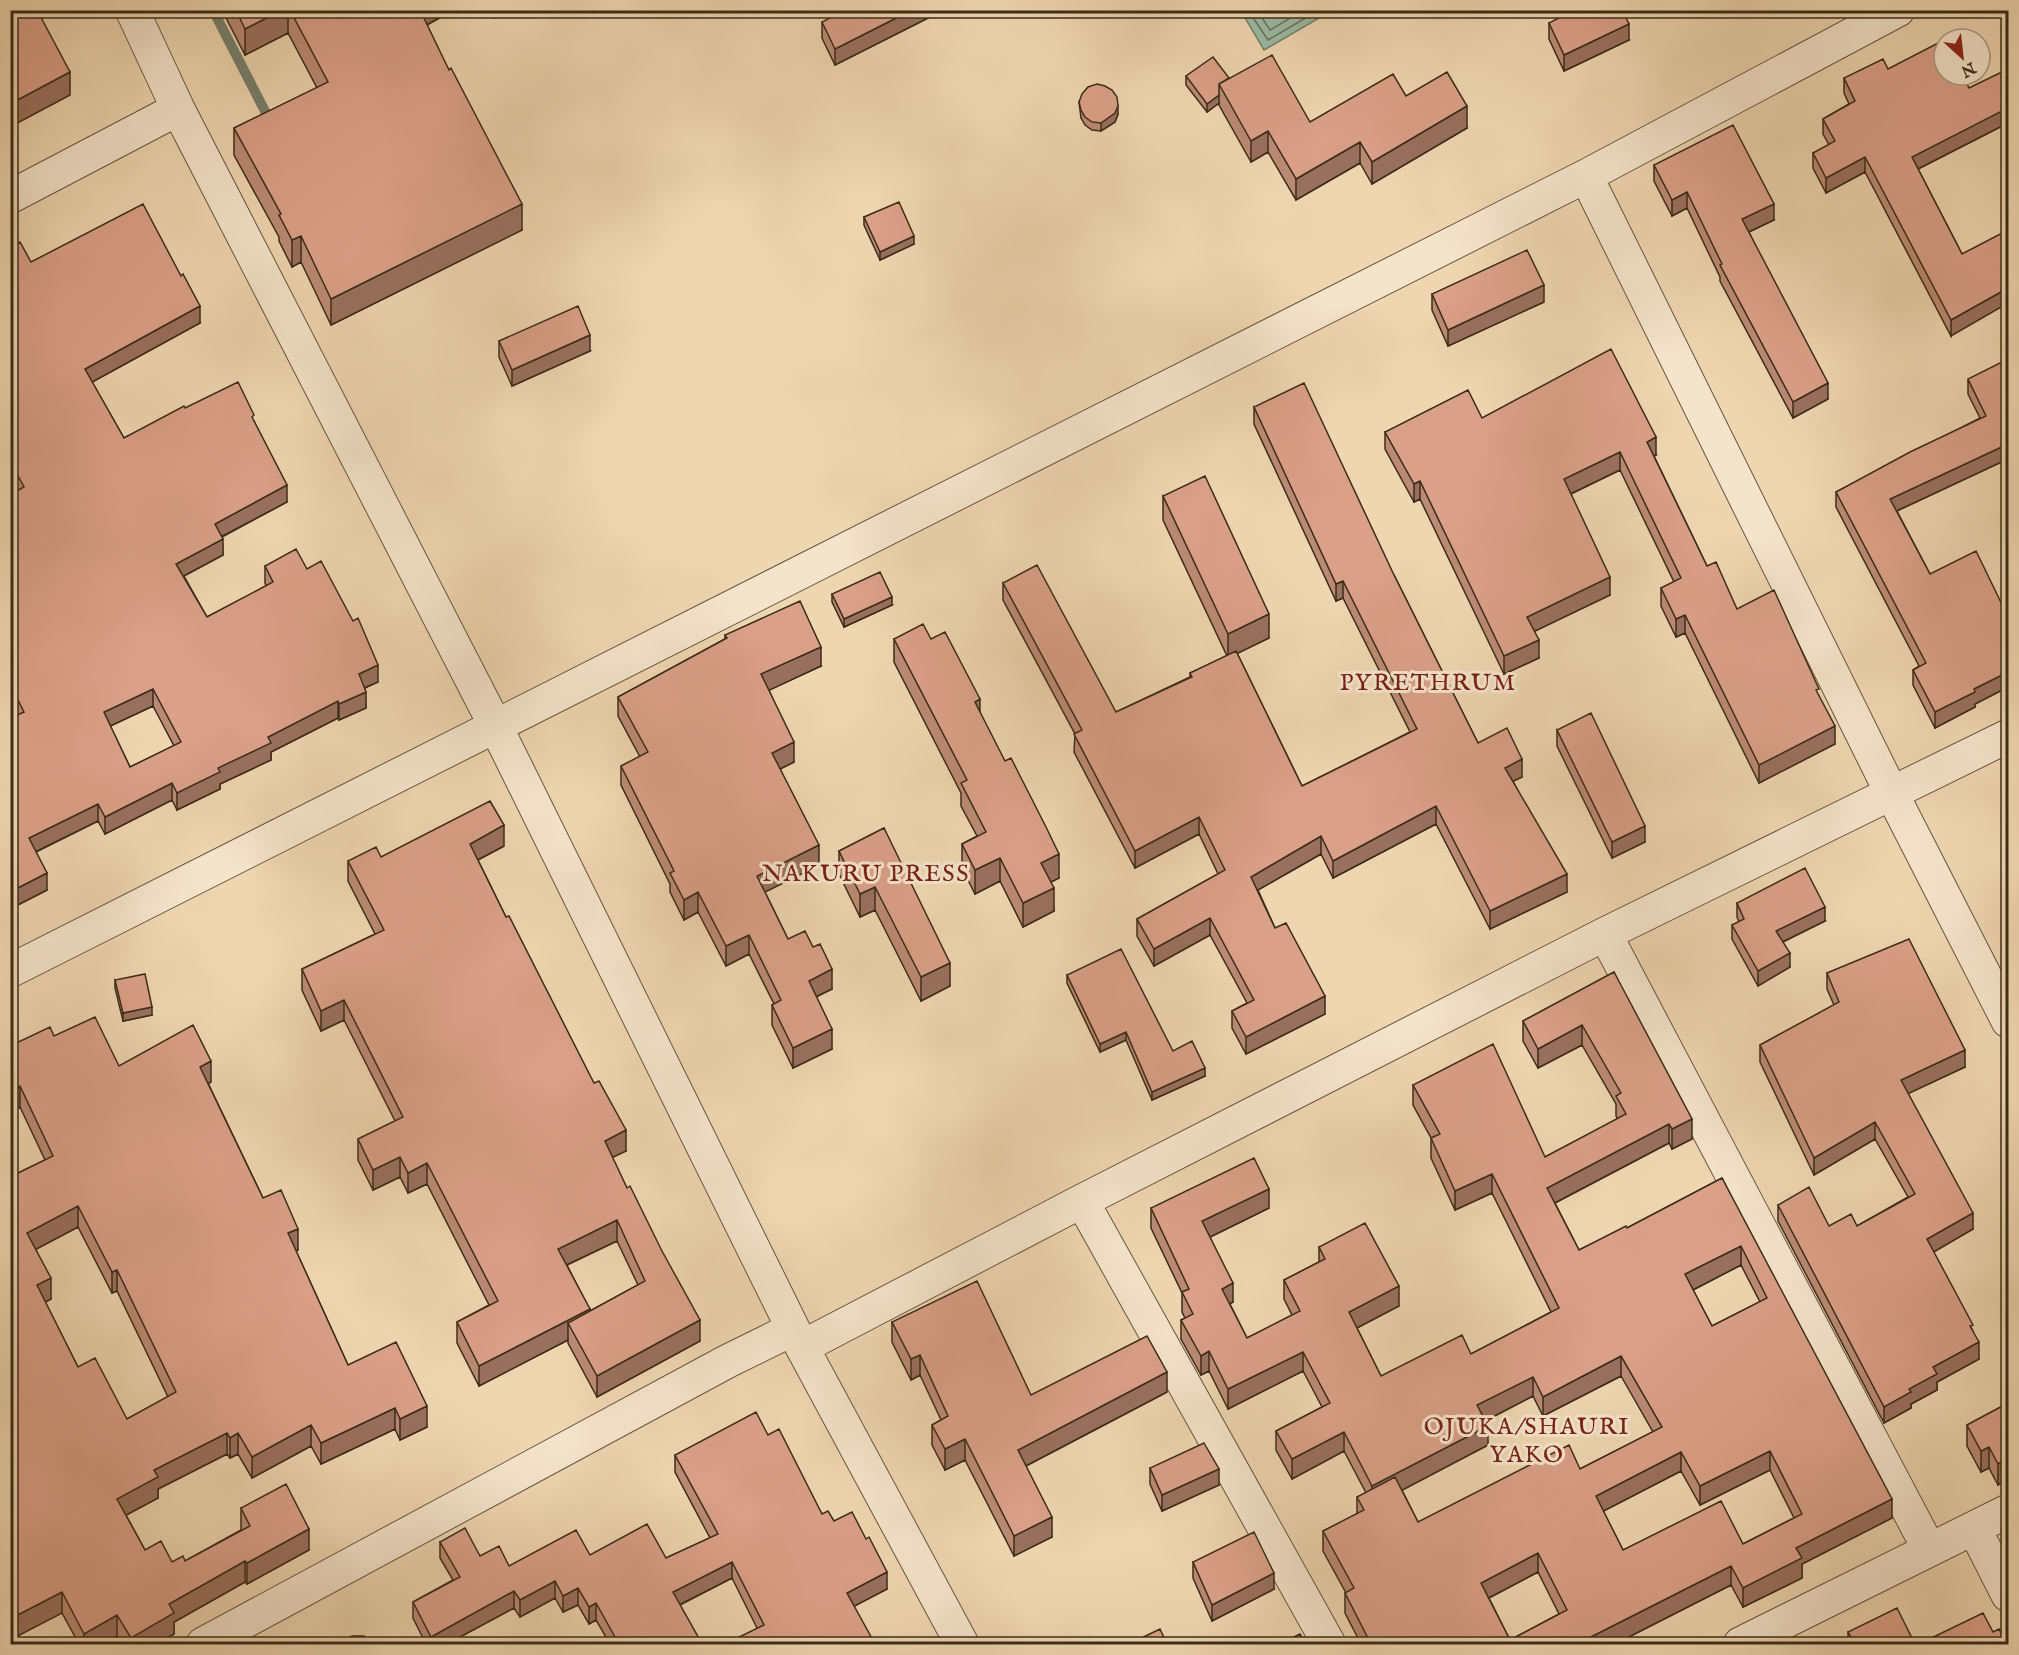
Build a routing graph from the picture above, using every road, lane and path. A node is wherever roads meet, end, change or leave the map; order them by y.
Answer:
1 (1898, 10) edge
2 (138, 13) edge
3 (178, 109) junction
4 (1586, 176) junction
5 (10, 197) edge
6 (496, 727) junction
7 (2008, 736) edge
8 (1892, 794) junction
9 (1605, 934) junction
10 (10, 971) edge
11 (2008, 1021) edge
12 (1082, 1201) junction
13 (798, 1338) junction
14 (2008, 1511) edge
15 (1974, 1528) junction
16 (1929, 1550) junction
17 (2008, 1595) edge
18 (1773, 1637) edge
19 (203, 1644) edge
20 (962, 1644) edge
21 (1329, 1644) edge
22 (1740, 1644) edge

1 - 4 street
2 - 3 street
3 - 5 street
3 - 6 street
4 - 6 street
4 - 8 street
6 - 10 street
6 - 13 street
7 - 8 street
8 - 9 street
8 - 11 street
9 - 12 street
9 - 16 street
12 - 13 street
12 - 21 street
13 - 19 street
13 - 20 street
14 - 15 street
15 - 16 street
15 - 17 street
16 - 18 street
18 - 22 street

